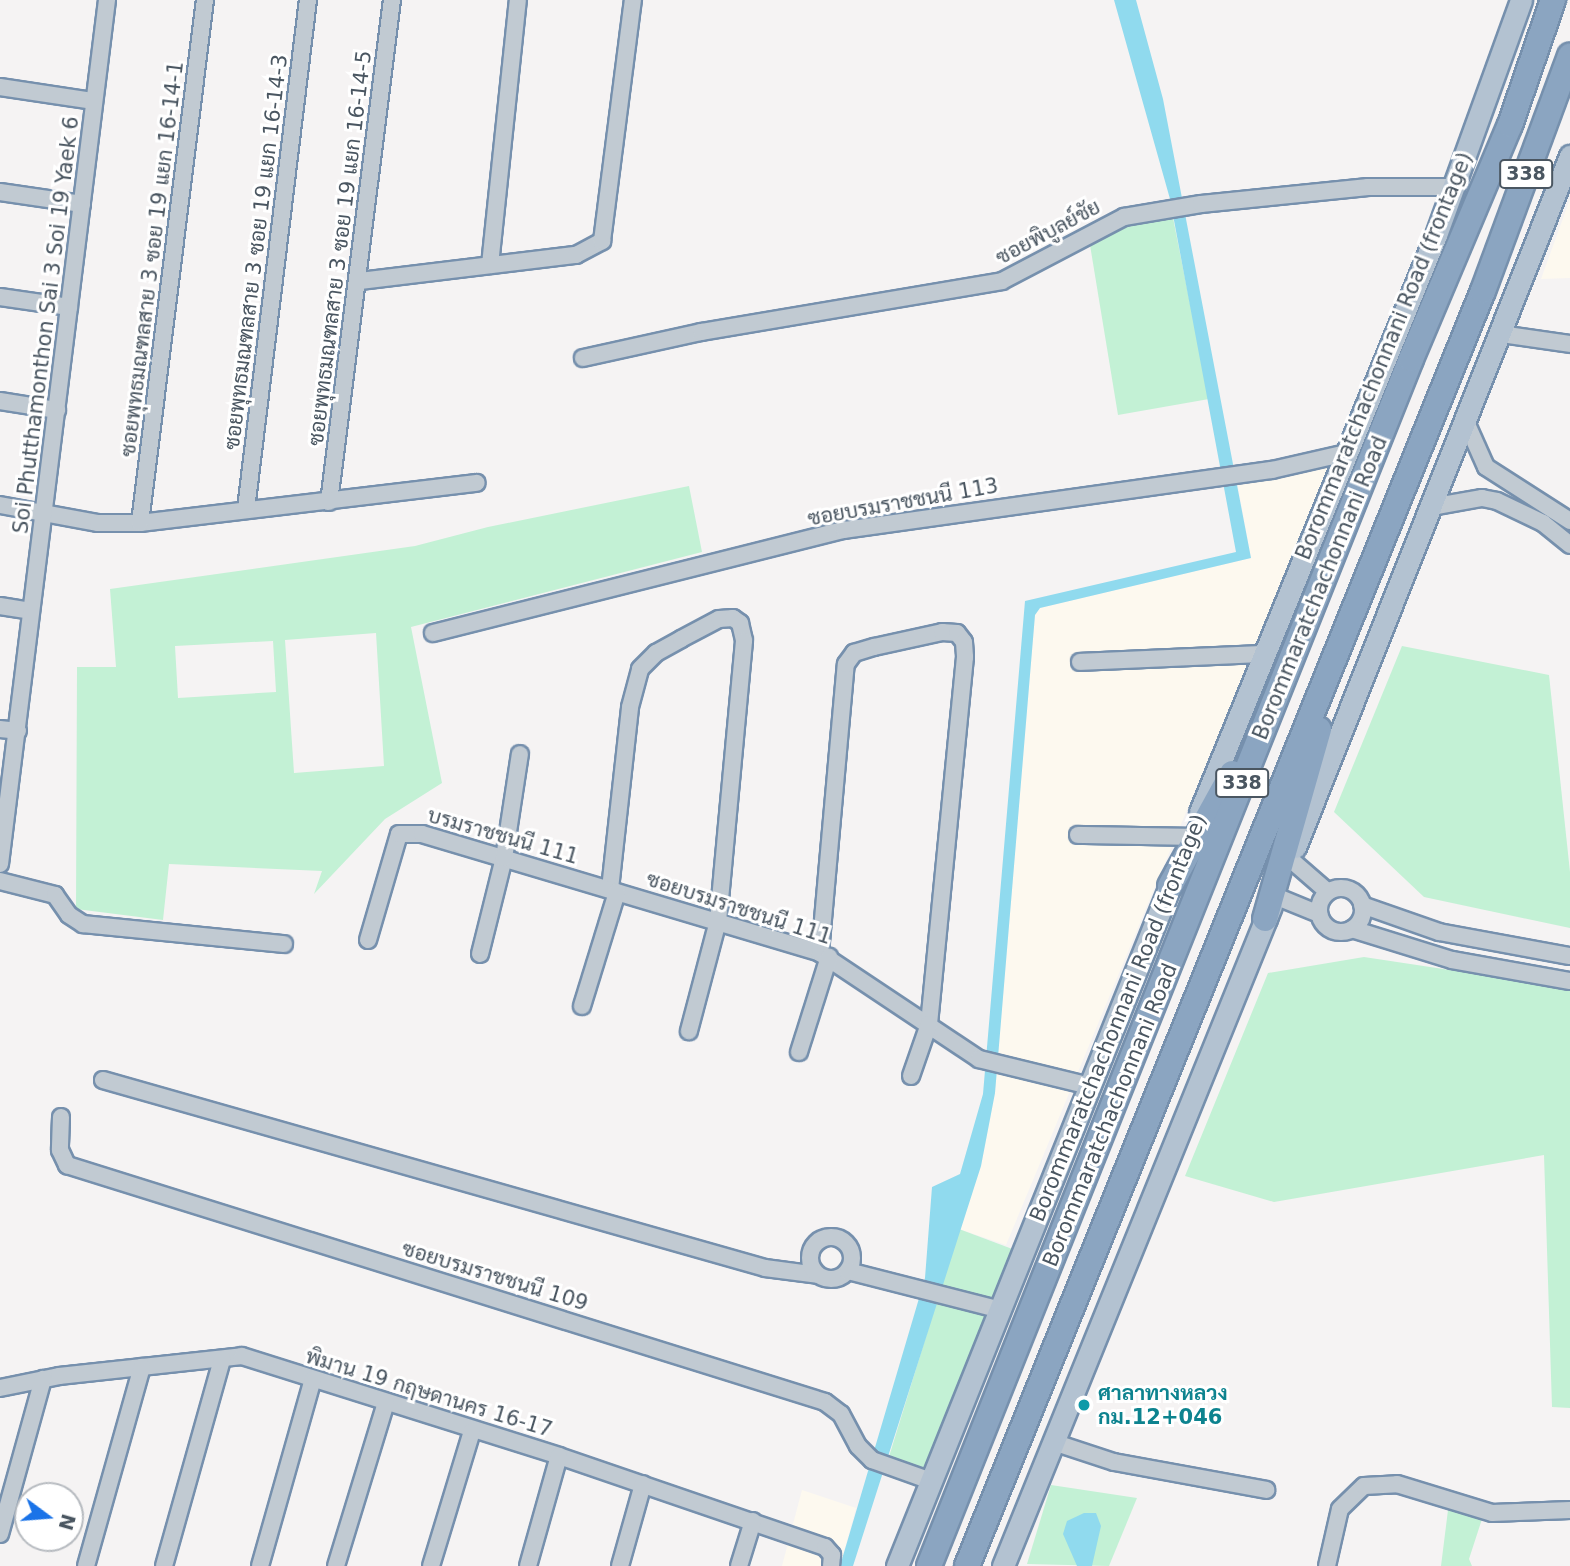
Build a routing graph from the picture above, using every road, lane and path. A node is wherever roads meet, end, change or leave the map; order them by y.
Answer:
1 (107, 0) edge
2 (205, 0) edge
3 (309, 0) edge
4 (392, 0) edge
5 (517, 0) edge
6 (633, 0) edge
7 (1521, 0) edge
8 (1553, 0) edge
9 (1570, 57) edge
10 (0, 87) edge
11 (94, 101) junction
12 (1570, 156) edge
13 (1453, 187) junction
14 (0, 192) edge
15 (82, 204) junction
16 (490, 265) junction
17 (360, 281) junction
18 (0, 297) edge
19 (69, 307) junction
20 (1501, 334) junction
21 (1570, 344) edge
22 (583, 358) dead end
23 (0, 401) edge
24 (57, 410) junction
25 (1466, 422) junction
26 (1346, 453) junction
27 (477, 483) dead end
28 (1525, 489) junction
29 (329, 502) junction
30 (0, 505) edge
31 (1432, 507) junction
32 (246, 509) junction
33 (1517, 509) junction
34 (44, 512) junction
35 (1570, 521) edge
36 (140, 523) junction
37 (1570, 545) edge
38 (1356, 605) junction
39 (0, 606) edge
40 (31, 611) junction
41 (433, 633) dead end
42 (1300, 638) junction
43 (1265, 654) junction
44 (1080, 662) dead end
45 (0, 729) edge
46 (18, 731) junction
47 (520, 754) dead end
48 (1078, 835) dead end
49 (1190, 837) junction
50 (504, 858) junction
51 (1290, 859) junction
52 (0, 864) edge
53 (0, 881) edge
54 (1170, 886) junction
55 (607, 888) junction
56 (1328, 892) junction
57 (1362, 905) junction
58 (1270, 907) junction
59 (1319, 914) junction
60 (718, 920) junction
61 (1352, 929) junction
62 (368, 940) dead end
63 (284, 944) dead end
64 (480, 954) dead end
65 (824, 955) junction
66 (1570, 956) edge
67 (1570, 981) edge
68 (582, 1006) dead end
69 (929, 1024) junction
70 (689, 1031) dead end
71 (800, 1052) dead end
72 (911, 1076) dead end
73 (103, 1080) dead end
74 (1090, 1086) junction
75 (61, 1117) dead end
76 (848, 1270) junction
77 (818, 1275) junction
78 (1001, 1310) junction
79 (222, 1359) junction
80 (142, 1367) junction
81 (43, 1379) junction
82 (313, 1379) junction
83 (0, 1388) edge
84 (386, 1402) junction
85 (472, 1431) junction
86 (1053, 1442) junction
87 (559, 1456) junction
88 (931, 1481) junction
89 (643, 1485) junction
90 (1266, 1490) dead end
91 (1569, 1517) edge
92 (752, 1521) junction
93 (0, 1534) edge
94 (831, 1561) edge
95 (86, 1566) edge
96 (164, 1566) edge
97 (260, 1566) edge
98 (336, 1566) edge
99 (431, 1566) edge
100 (528, 1566) edge
101 (620, 1566) edge
102 (739, 1566) edge
103 (897, 1566) edge
104 (929, 1566) edge
105 (967, 1566) edge
106 (1003, 1566) edge
107 (1327, 1566) edge

1 - 11 street, Soi Phutthamonthon Sai 3 Soi 19 Yaek 6
2 - 36 street, ซอยพุทธมณฑลสาย 3 ซอย 19 แยก 16-14-1
3 - 32 street, ซอยพุทธมณฑลสาย 3 ซอย 19 แยก 16-14-3
4 - 17 street, ซอยพุทธมณฑลสาย 3 ซอย 19 แยก 16-14-5
5 - 16 street
6 - 16 street
7 - 13 main road, Borommaratchachonnani Road (frontage) / 338
8 - 42 highway, Borommaratchachonnani Road / 338
9 - 38 highway, Borommaratchachonnani Road / 338
10 - 11 street
11 - 15 street, Soi Phutthamonthon Sai 3 Soi 19 Yaek 6
12 - 20 main road, 338
13 - 22 street, ซอยพิบูลย์ชัย
13 - 26 main road, Borommaratchachonnani Road (frontage) / 338
14 - 15 street
15 - 19 street, Soi Phutthamonthon Sai 3 Soi 19 Yaek 6
16 - 17 street
17 - 29 street, ซอยพุทธมณฑลสาย 3 ซอย 19 แยก 16-14-5
18 - 19 street
19 - 24 street, Soi Phutthamonthon Sai 3 Soi 19 Yaek 6
20 - 21 street
20 - 25 main road, 338
23 - 24 street
24 - 34 street, Soi Phutthamonthon Sai 3 Soi 19 Yaek 6
25 - 28 street
25 - 31 main road, 338
26 - 41 street, ซอยบรมราชชนนี 113
26 - 43 main road, Borommaratchachonnani Road (frontage) / 338
27 - 29 street
28 - 33 street
28 - 35 street
29 - 32 street
30 - 34 street
31 - 33 street
31 - 51 main road, 338
32 - 36 street
33 - 37 street
34 - 36 street
34 - 40 street, Soi Phutthamonthon Sai 3 Soi 19 Yaek 6
38 - 58 highway
38 - 105 highway, Borommaratchachonnani Road / 338
39 - 40 street
40 - 46 street, Soi Phutthamonthon Sai 3 Soi 19 Yaek 6
42 - 54 highway
42 - 104 highway, Borommaratchachonnani Road / 338
43 - 44 street
43 - 49 main road, Borommaratchachonnani Road (frontage) / 338
45 - 46 street
46 - 52 street, Soi Phutthamonthon Sai 3 Soi 19 Yaek 6
47 - 50 street
48 - 49 street
49 - 54 main road, Borommaratchachonnani Road (frontage) / 338
50 - 55 street, บรมราชชนนี 111
50 - 62 street, บรมราชชนนี 111
50 - 64 street
51 - 56 street
51 - 58 main road, 338
53 - 63 street
54 - 74 main road, Borommaratchachonnani Road (frontage) / 338
55 - 60 street, ซอยบรมราชชนนี 111
55 - 60 street
55 - 68 street
56 - 57 street
56 - 59 street
57 - 61 street
57 - 66 street
58 - 59 street
58 - 86 main road, 338
59 - 61 street
60 - 65 street, ซอยบรมราชชนนี 111
60 - 70 street
61 - 67 street
65 - 69 street, ซอยบรมราชชนนี 111
65 - 69 street
65 - 71 street
69 - 72 street
69 - 74 street, ซอยบรมราชชนนี 111
73 - 77 street
74 - 78 main road, Borommaratchachonnani Road (frontage) / 338
75 - 88 street, ซอยบรมราชชนนี 109
76 - 77 street
76 - 77 street
76 - 78 street
78 - 88 main road, Borommaratchachonnani Road (frontage) / 338
79 - 80 street, พิมาน 19 กฤษดานคร 16-17
79 - 82 street, พิมาน 19 กฤษดานคร 16-17
79 - 96 street
80 - 81 street, พิมาน 19 กฤษดานคร 16-17
80 - 95 street
81 - 83 street, พิมาน 19 กฤษดานคร 16-17
81 - 93 street
82 - 84 street, พิมาน 19 กฤษดานคร 16-17
82 - 97 street
84 - 85 street, พิมาน 19 กฤษดานคร 16-17
84 - 98 street
85 - 87 street, พิมาน 19 กฤษดานคร 16-17
85 - 99 street
86 - 90 street
86 - 106 main road, 338
87 - 89 street, พิมาน 19 กฤษดานคร 16-17
87 - 100 street
88 - 103 main road, Borommaratchachonnani Road (frontage) / 338
89 - 92 street, พิมาน 19 กฤษดานคร 16-17
89 - 101 street
91 - 107 street
92 - 94 street, พิมาน 19 กฤษดานคร 16-17
92 - 102 street

